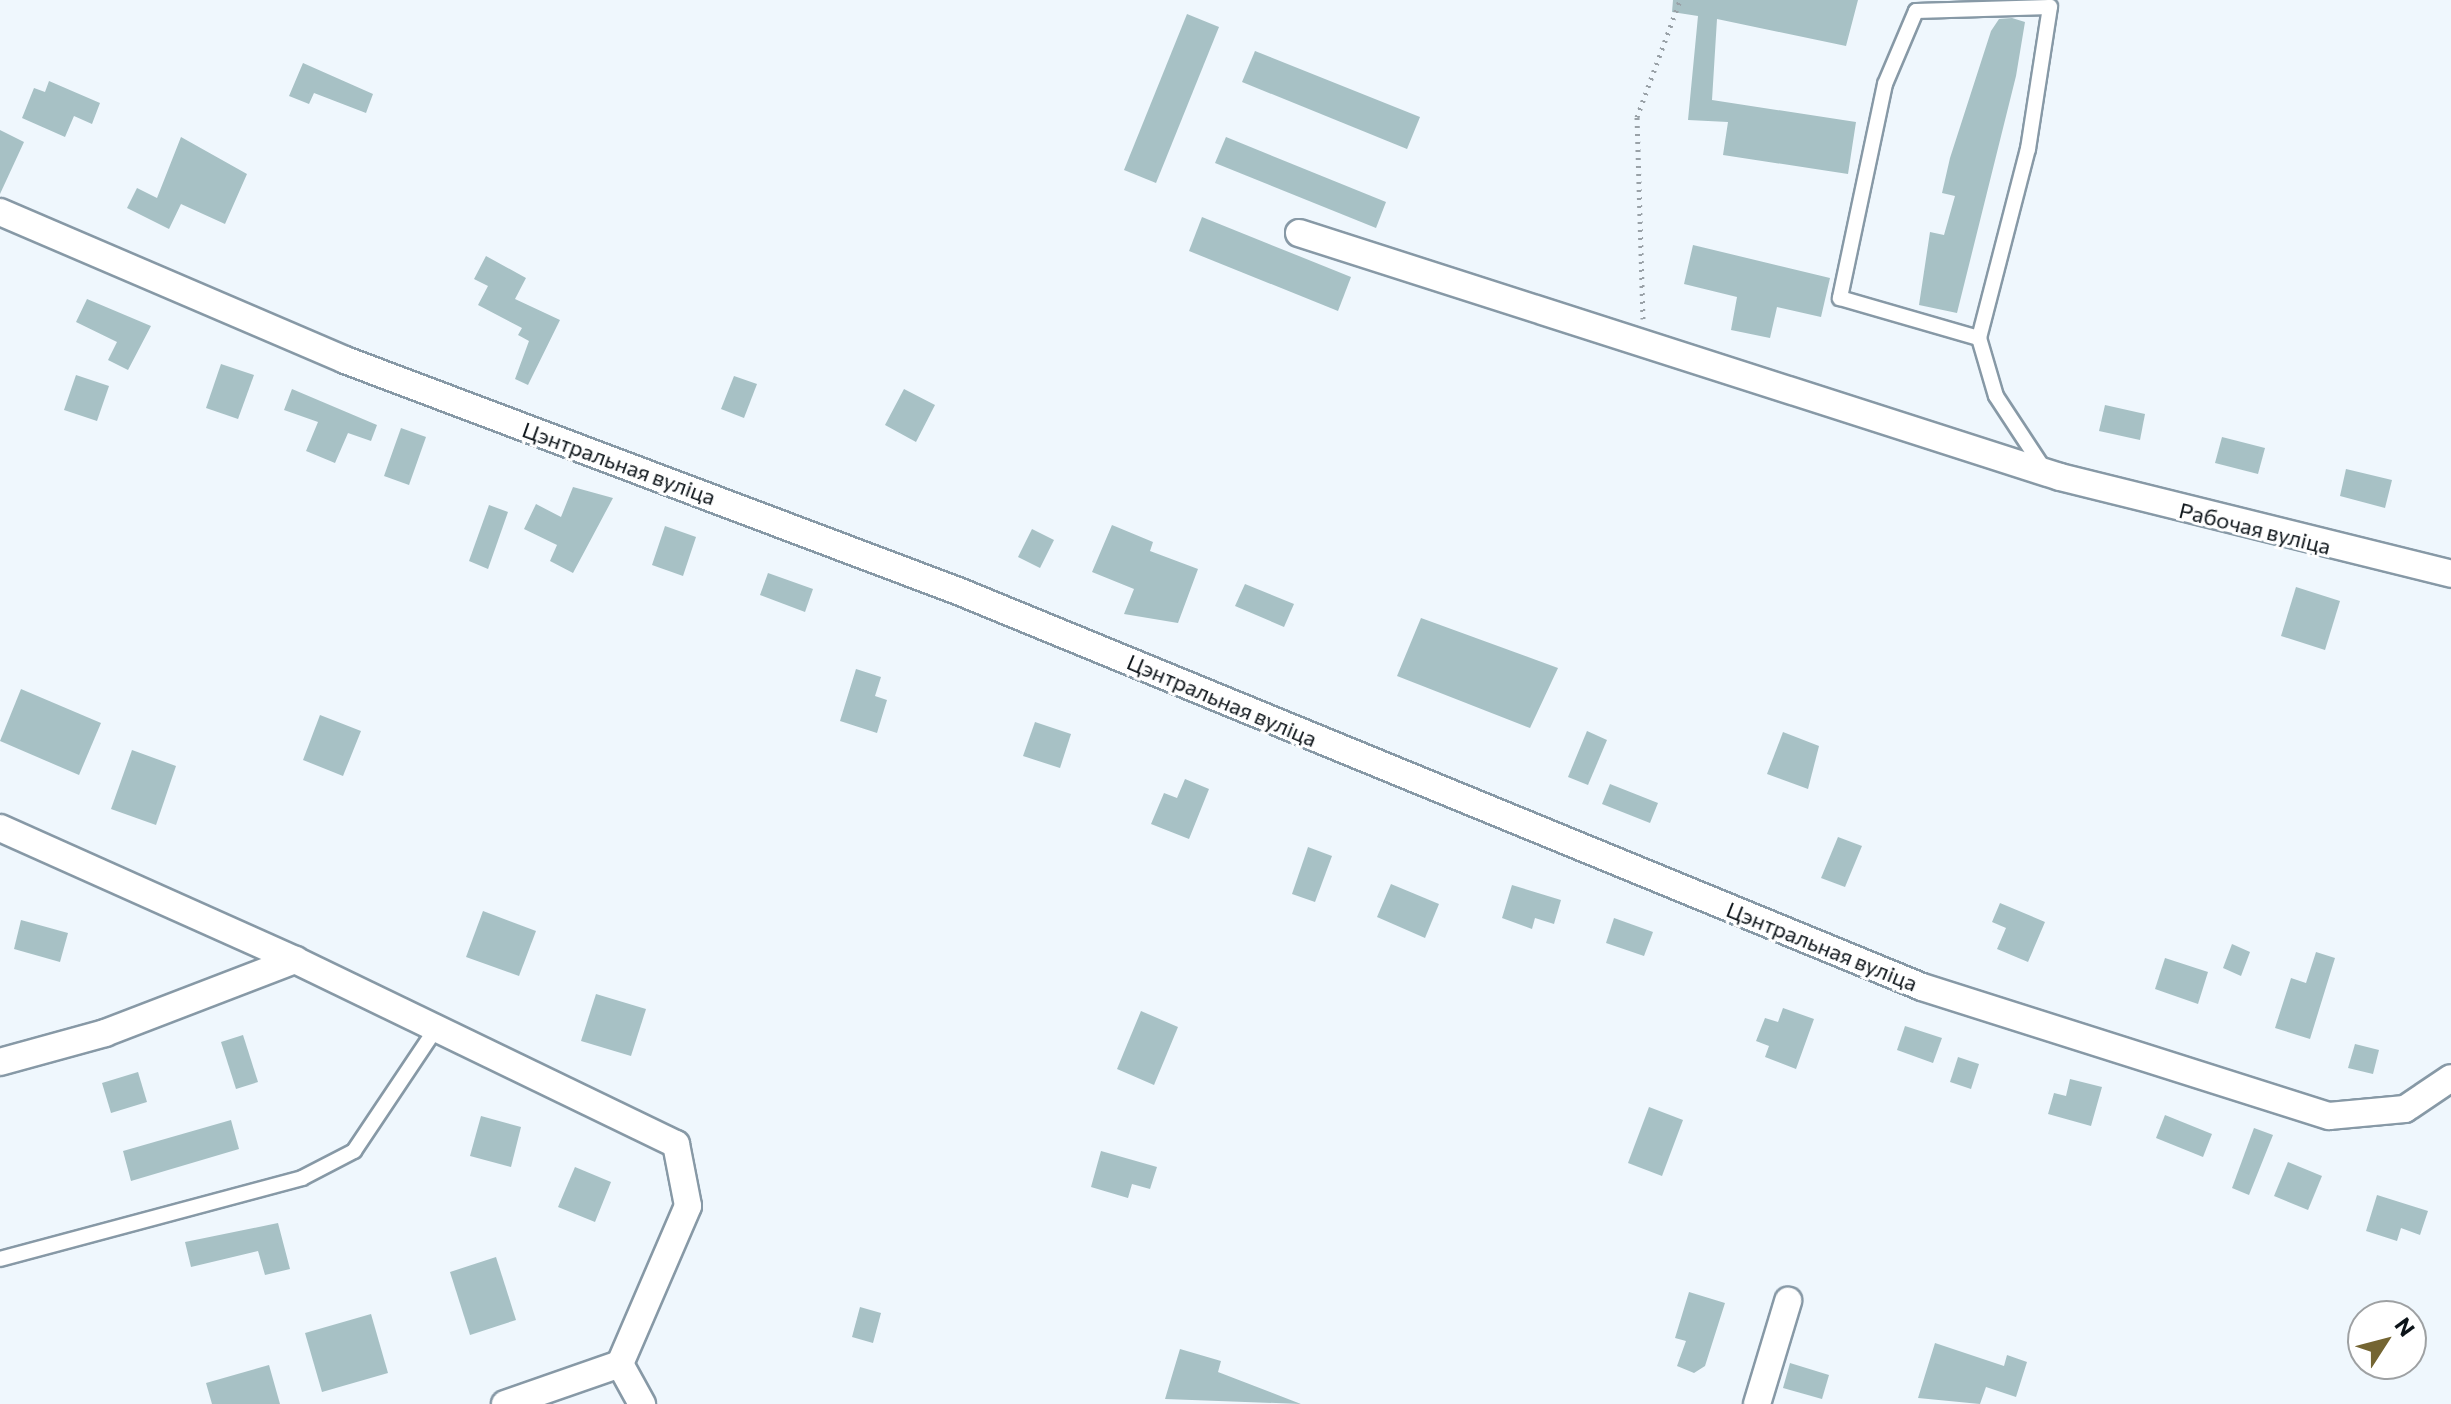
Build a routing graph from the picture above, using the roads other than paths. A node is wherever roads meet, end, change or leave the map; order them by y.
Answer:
1 (0, 212) edge
2 (1299, 233) dead end
3 (1979, 338) junction
4 (2060, 477) junction
5 (2451, 574) edge
6 (0, 828) edge
7 (295, 960) junction
8 (435, 1030) junction
9 (0, 1062) edge
10 (2451, 1078) edge
11 (0, 1259) edge
12 (1788, 1301) dead end
13 (620, 1364) junction
14 (505, 1404) edge
15 (642, 1404) edge
16 (1757, 1404) edge

1 - 10 street, Цэнтральная вуліца
2 - 4 street, Рабочая вуліца
3 - 3 lane
3 - 4 lane
4 - 5 street, Рабочая вуліца
6 - 7 street
7 - 8 street
7 - 9 street
8 - 11 lane
8 - 13 street
12 - 16 street
13 - 14 street
13 - 15 street

